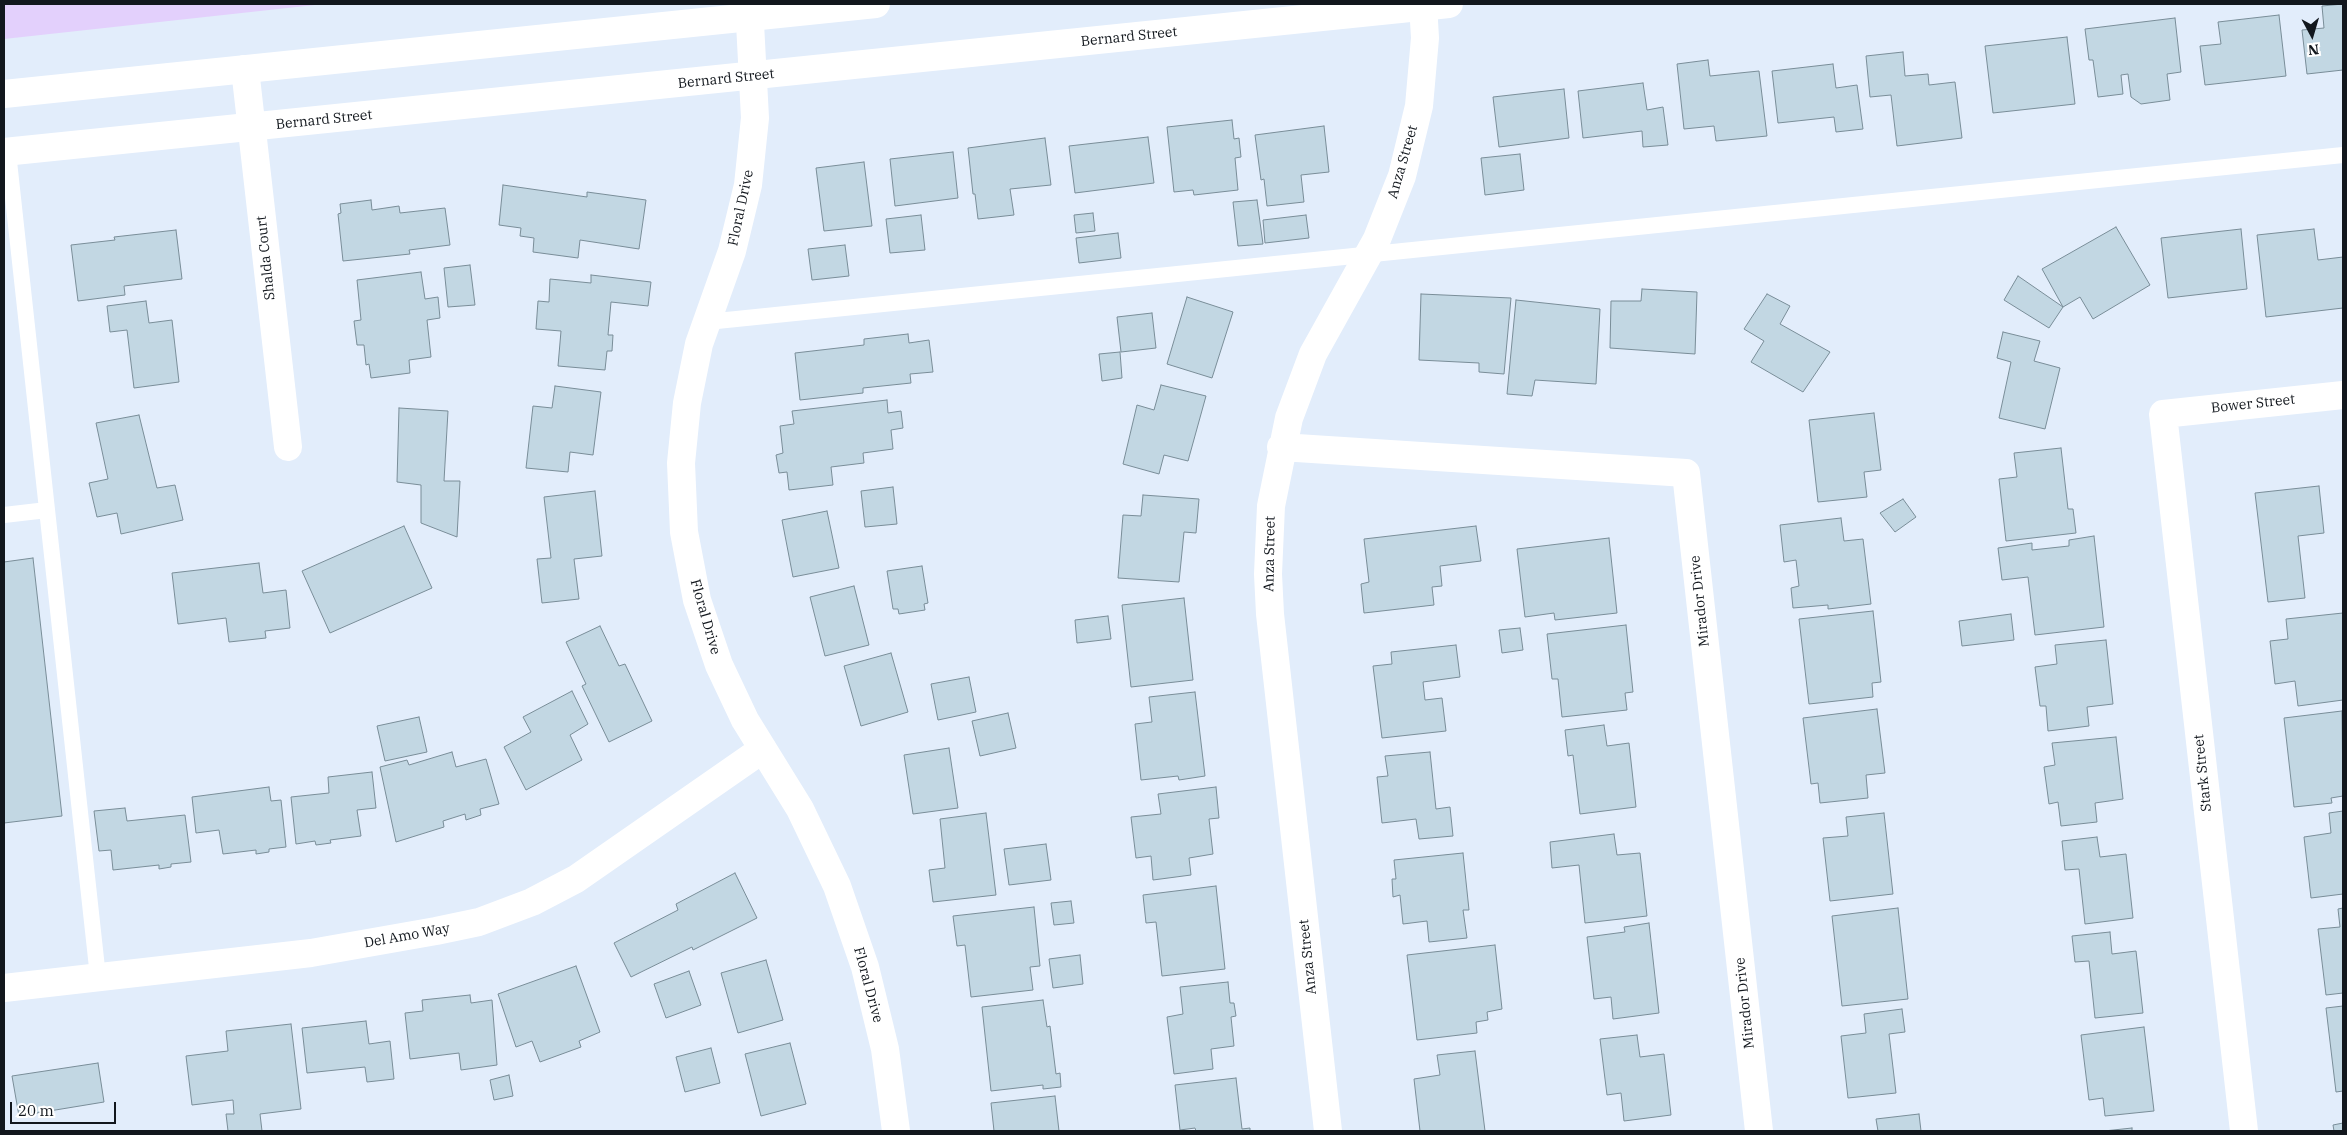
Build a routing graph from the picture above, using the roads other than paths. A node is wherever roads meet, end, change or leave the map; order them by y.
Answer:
1 (876, 4) edge
2 (1432, 5) edge
3 (749, 10) edge
4 (245, 69) junction
5 (753, 76) junction
6 (4, 94) edge
7 (252, 128) junction
8 (6, 152) edge
9 (2343, 155) edge
10 (1370, 253) junction
11 (707, 322) junction
12 (2343, 395) edge
13 (2163, 414) joint
14 (288, 447) dead end
15 (1281, 447) junction
16 (47, 510) junction
17 (4, 515) edge
18 (763, 749) junction
19 (98, 977) junction
20 (4, 988) edge
21 (896, 1131) edge
22 (1328, 1131) edge
23 (1759, 1131) edge
24 (2244, 1131) edge

1 - 3 street
2 - 5 street, Bernard Street
2 - 10 street, Anza Street
3 - 4 street
3 - 5 street, Floral Drive
4 - 6 street
4 - 7 street, Shalda Court
5 - 7 street, Bernard Street
5 - 11 street, Floral Drive
7 - 8 street, Bernard Street
7 - 14 street, Shalda Court
8 - 16 lane
9 - 10 lane
10 - 11 lane
10 - 15 street, Anza Street
11 - 18 street, Floral Drive
12 - 13 street, Bower Street
13 - 24 street, Stark Street
15 - 22 street, Anza Street
15 - 23 street, Mirador Drive
16 - 17 lane
16 - 19 lane
18 - 19 street, Del Amo Way
18 - 21 street, Floral Drive
19 - 20 street, Del Amo Way

